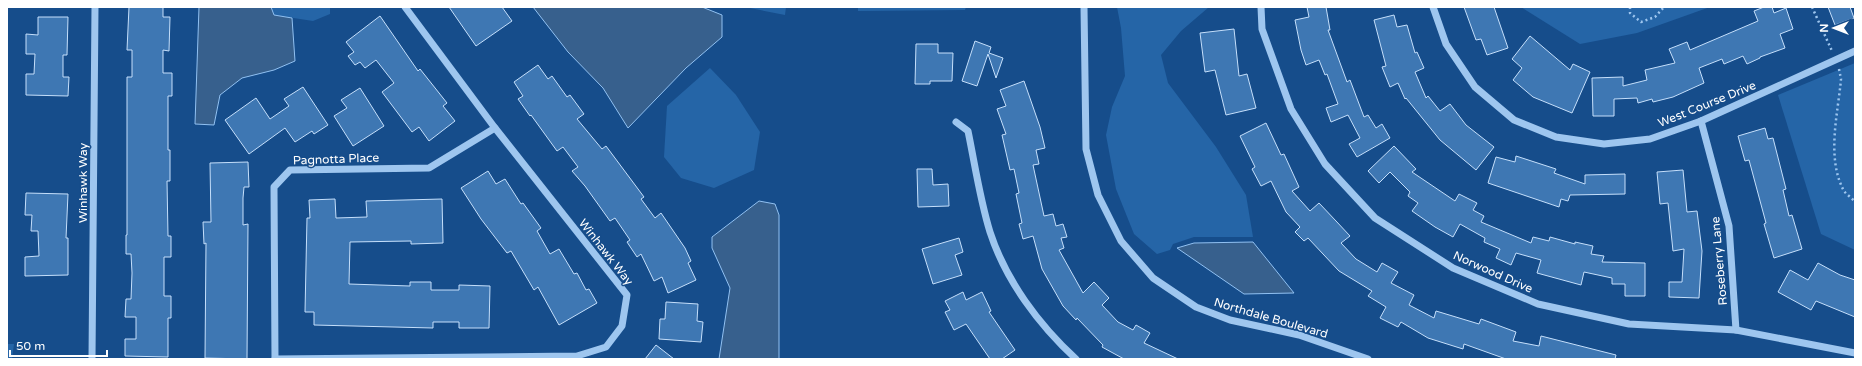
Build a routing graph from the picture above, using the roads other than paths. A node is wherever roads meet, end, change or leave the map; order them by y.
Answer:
1 (95, 7) edge
2 (404, 7) edge
3 (1084, 7) edge
4 (1261, 7) edge
5 (1433, 7) edge
6 (1855, 51) edge
7 (1701, 121) junction
8 (956, 122) dead end
9 (495, 128) junction
10 (1736, 330) junction
11 (1855, 353) edge
12 (1350, 356) edge
13 (92, 359) edge
14 (275, 359) edge
15 (1076, 359) edge
16 (1368, 359) edge

1 - 13 street, Winhawk Way
2 - 9 street, Winhawk Way
3 - 12 street, Northdale Boulevard
4 - 10 street, Norwood Drive
5 - 7 street, West Course Drive
6 - 7 street, West Course Drive
7 - 10 street, Roseberry Lane
8 - 15 street
9 - 14 street, Pagnotta Place
9 - 14 street, Winhawk Way
10 - 11 street, Norwood Drive
12 - 16 street, Northdale Boulevard

